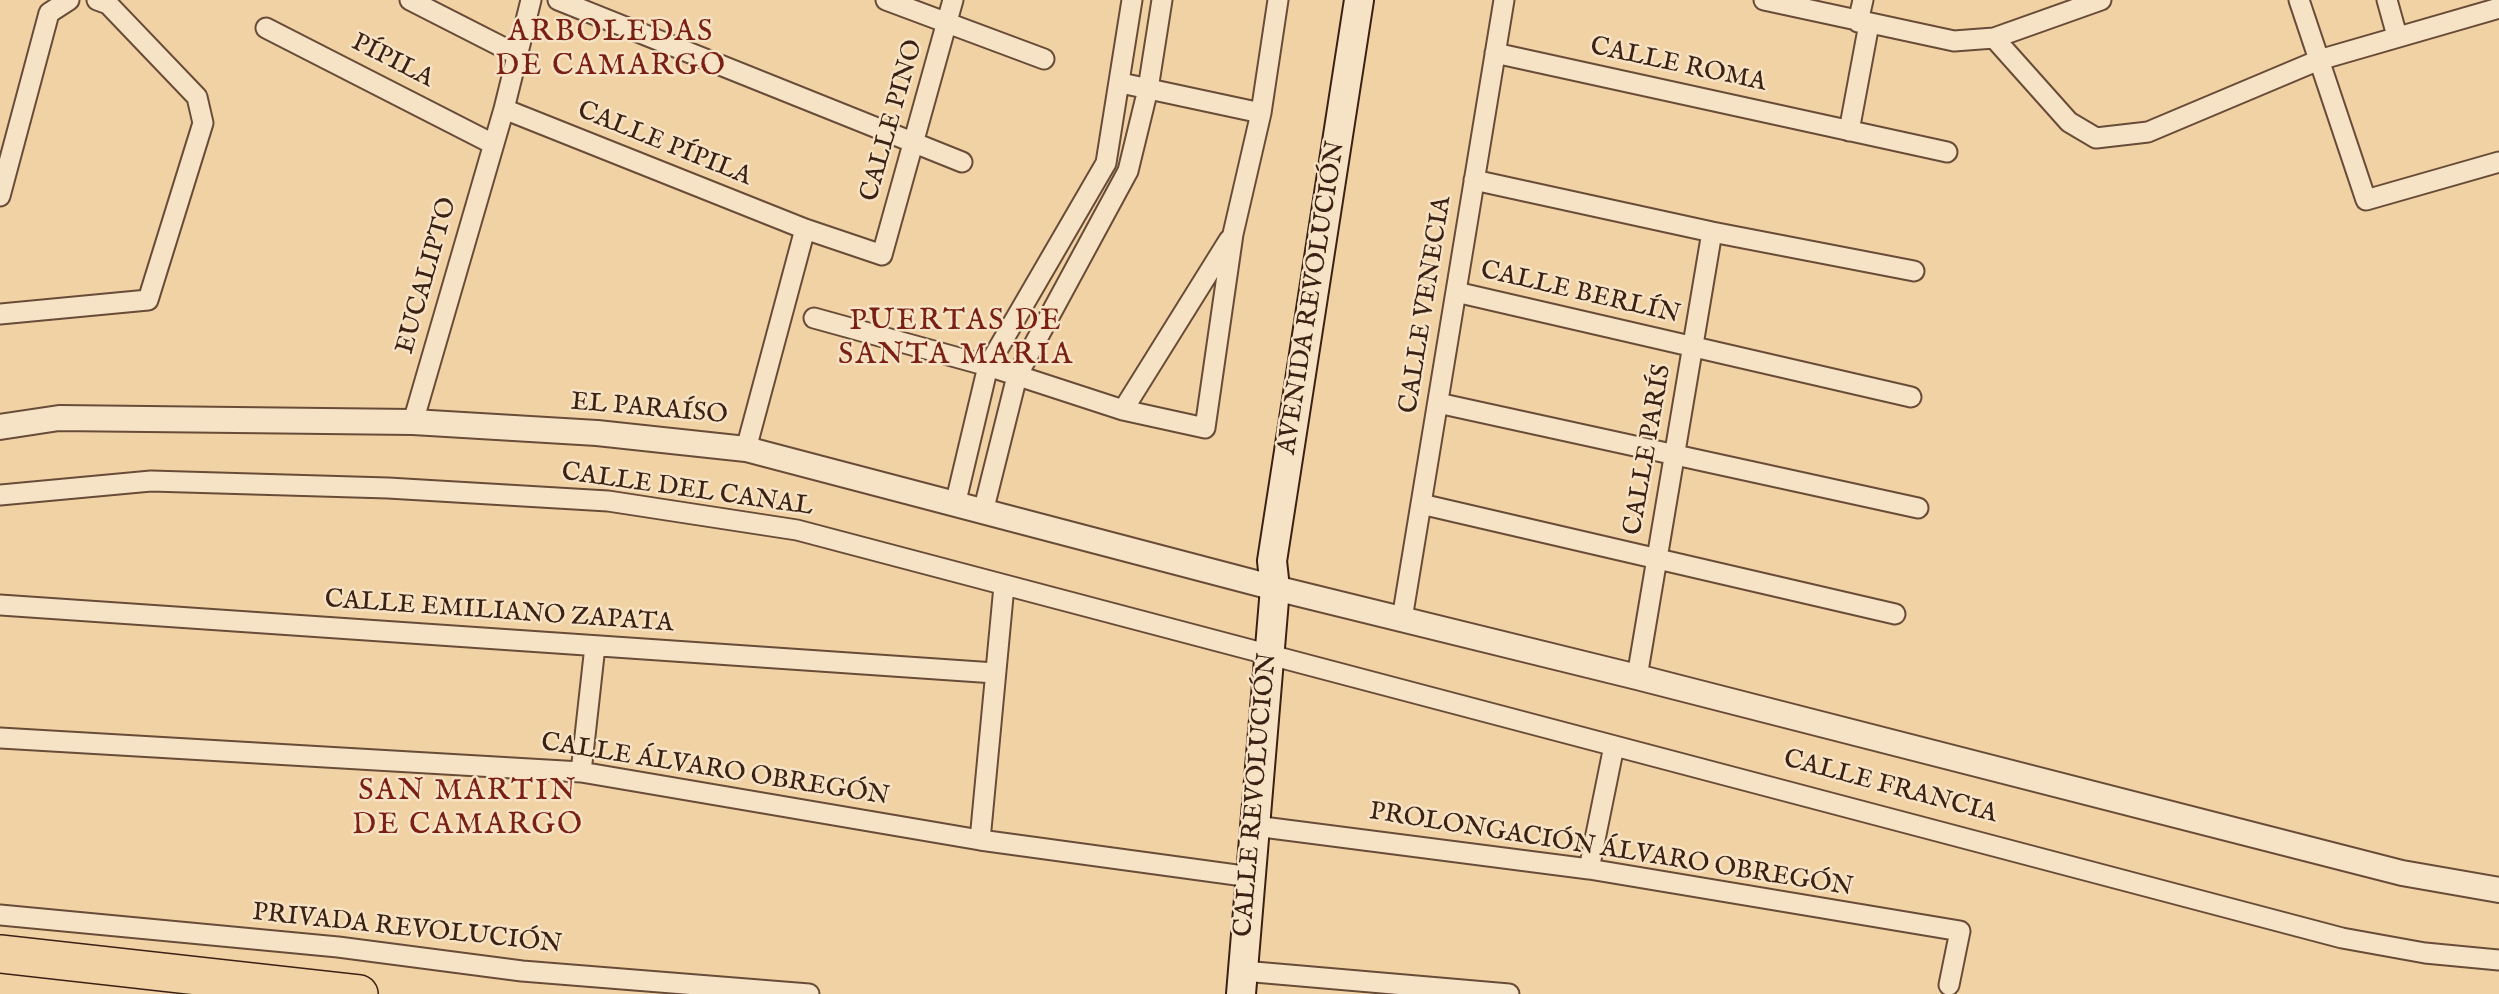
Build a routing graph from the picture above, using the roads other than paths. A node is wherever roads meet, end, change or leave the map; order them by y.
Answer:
1 (69, 0) edge
2 (97, 0) edge
3 (410, 0) edge
4 (531, 0) edge
5 (558, 0) edge
6 (886, 0) edge
7 (953, 0) edge
8 (1132, 0) edge
9 (1162, 0) edge
10 (1278, 0) edge
11 (1359, 0) edge
12 (1504, 0) edge
13 (1764, 0) edge
14 (1863, 0) edge
15 (2101, 0) edge
16 (2299, 0) edge
17 (2387, 0) edge
18 (2499, 8) edge
19 (1863, 23) junction
20 (947, 24) junction
21 (266, 28) dead end
22 (2397, 36) junction
23 (1994, 38) junction
24 (1495, 53) junction
25 (516, 54) junction
26 (1044, 59) dead end
27 (2319, 60) junction
28 (1121, 83) junction
29 (1148, 89) junction
30 (504, 108) junction
31 (1261, 113) junction
32 (1849, 131) junction
33 (914, 143) junction
34 (493, 144) junction
35 (1947, 152) dead end
36 (962, 162) dead end
37 (2499, 162) edge
38 (1474, 180) junction
39 (0, 196) edge
40 (804, 229) junction
41 (1712, 232) junction
42 (1233, 234) junction
43 (882, 256) joint
44 (1914, 271) dead end
45 (1456, 292) junction
46 (0, 314) edge
47 (814, 318) dead end
48 (1693, 347) junction
49 (988, 366) junction
50 (1017, 376) junction
51 (1911, 397) dead end
52 (1438, 403) junction
53 (1123, 410) junction
54 (414, 422) junction
55 (0, 427) edge
56 (747, 449) junction
57 (1675, 455) junction
58 (0, 495) edge
59 (1421, 504) junction
60 (955, 505) junction
61 (1918, 508) dead end
62 (983, 512) junction
63 (1657, 560) junction
64 (1004, 586) junction
65 (1274, 592) junction
66 (0, 605) edge
67 (1895, 614) dead end
68 (1402, 619) junction
69 (595, 646) junction
70 (1270, 649) junction
71 (995, 673) junction
72 (1637, 677) junction
73 (0, 738) edge
74 (1614, 746) junction
75 (581, 772) junction
76 (1255, 826) junction
77 (980, 840) junction
78 (1589, 869) junction
79 (1251, 877) junction
80 (2499, 890) edge
81 (0, 915) edge
82 (0, 954) edge
83 (2499, 960) edge
84 (1242, 982) edge
85 (1949, 985) dead end
86 (359, 994) edge
87 (809, 994) edge
88 (1509, 994) edge

1 - 39 street
2 - 46 street
3 - 25 street
4 - 25 street, EUCALIPTO
5 - 33 street
6 - 20 street
7 - 20 street, CALLE PINO
8 - 28 street
9 - 29 street
10 - 31 street
11 - 65 main road, AVENIDA REVOLUCIÓN
12 - 24 street, CALLE VENECIA
13 - 19 street
14 - 19 street
15 - 23 street
16 - 27 street
17 - 22 street
18 - 22 street
19 - 23 street
19 - 32 street
20 - 26 street
20 - 33 street, CALLE PINO
21 - 34 street, PÍPILA
22 - 27 street
23 - 27 street
24 - 32 street, CALLE ROMA
24 - 38 street, CALLE VENECIA
25 - 30 street, EUCALIPTO
27 - 37 street
28 - 29 street
28 - 49 street
29 - 31 street
29 - 50 street
30 - 34 street, EUCALIPTO
30 - 40 street, CALLE PÍPILA
31 - 42 street
32 - 35 street, CALLE ROMA
33 - 36 street
33 - 43 street, CALLE PINO
34 - 54 street, EUCALIPTO
38 - 41 street
38 - 45 street, CALLE VENECIA
40 - 43 street, CALLE PÍPILA
40 - 56 street
41 - 44 street
41 - 48 street, CALLE PARÍS
42 - 53 street
42 - 53 street
45 - 48 street, CALLE BERLÍN
45 - 52 street, CALLE VENECIA
47 - 49 street
48 - 51 street, CALLE BERLÍN
48 - 57 street, CALLE PARÍS
49 - 50 street
49 - 60 street
50 - 53 street
50 - 62 street
52 - 57 street
52 - 59 street, CALLE VENECIA
54 - 55 street, EL PARAÍSO
54 - 56 street, EL PARAÍSO
56 - 60 street, EL PARAÍSO
57 - 61 street
57 - 63 street, CALLE PARÍS
58 - 64 street, CALLE DEL CANAL
59 - 63 street
59 - 68 street, CALLE VENECIA
60 - 62 street, EL PARAÍSO
62 - 65 street, EL PARAÍSO
63 - 67 street
63 - 72 street, CALLE PARÍS
64 - 70 street, CALLE DEL CANAL
64 - 71 street
65 - 68 street, CALLE FRANCIA
65 - 70 main road, CALLE REVOLUCIÓN
66 - 69 street, CALLE EMILIANO ZAPATA
68 - 72 street, CALLE FRANCIA
69 - 71 street, CALLE EMILIANO ZAPATA
69 - 75 street
70 - 74 street, CALLE FRANCIA
70 - 76 main road, CALLE REVOLUCIÓN
71 - 77 street
72 - 80 street, CALLE FRANCIA
73 - 75 street, CALLE ÁLVARO OBREGÓN
74 - 78 street
74 - 83 street, CALLE FRANCIA
75 - 77 street, CALLE ÁLVARO OBREGÓN
76 - 78 street, PROLONGACIÓN ÁLVARO OBREGÓN
76 - 79 main road, CALLE REVOLUCIÓN
77 - 79 street, CALLE ÁLVARO OBREGÓN
78 - 85 street, PROLONGACIÓN ÁLVARO OBREGÓN
79 - 84 main road, CALLE REVOLUCIÓN
81 - 87 street, PRIVADA REVOLUCIÓN
82 - 86 highway
84 - 88 street

